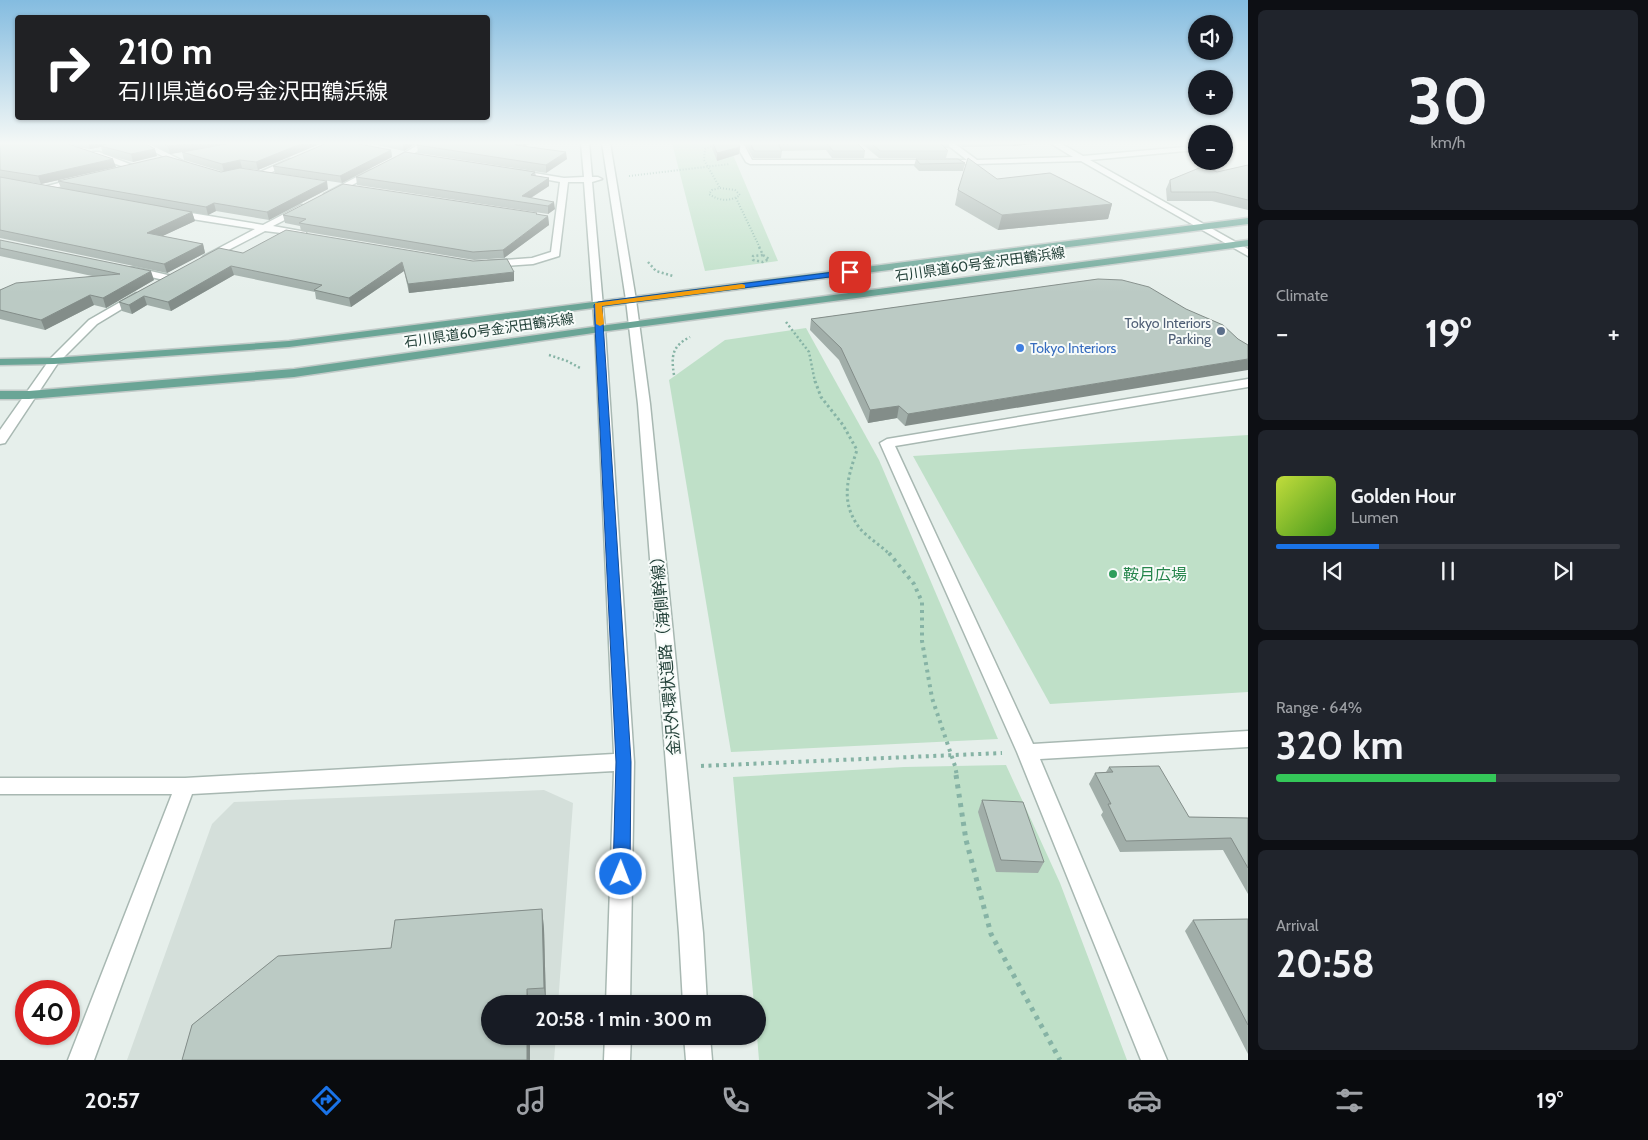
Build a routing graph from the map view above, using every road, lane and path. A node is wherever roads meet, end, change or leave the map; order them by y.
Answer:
1 (58, 192) edge
2 (331, 192) edge
3 (562, 192) edge
4 (590, 192) edge
5 (613, 192) edge
6 (710, 192) edge
7 (739, 192) edge
8 (1139, 192) edge
9 (66, 194) edge
10 (736, 198) junction
11 (316, 201) edge
12 (307, 205) edge
13 (167, 212) edge
14 (1248, 221) edge
15 (264, 227) junction
16 (1200, 227) junction
17 (312, 236) edge
18 (1248, 243) edge
19 (1232, 245) junction
20 (1248, 253) edge
21 (762, 255) junction
22 (194, 264) edge
23 (474, 265) edge
24 (120, 268) edge
25 (631, 300) junction
26 (598, 305) junction
27 (774, 306) junction
28 (634, 325) junction
29 (600, 329) junction
30 (692, 336) dead end
31 (546, 355) dead end
32 (54, 361) junction
33 (0, 362) edge
34 (587, 372) dead end
35 (674, 375) dead end
36 (1248, 383) edge
37 (0, 395) edge
38 (29, 395) junction
39 (0, 440) edge
40 (1248, 739) edge
41 (1027, 752) junction
42 (950, 756) junction
43 (624, 762) junction
44 (675, 767) junction
45 (0, 786) edge
46 (185, 786) junction
47 (618, 995) edge
48 (694, 995) edge
49 (618, 1045) edge
50 (698, 1045) edge
51 (81, 1060) edge
52 (617, 1060) edge
53 (699, 1060) edge
54 (1060, 1060) edge
55 (1154, 1060) edge

1 - 9 street
2 - 11 street
3 - 23 street
4 - 26 street
5 - 25 street, 金沢外環状道路（海側幹線）
6 - 10 path
7 - 10 path
8 - 16 street
10 - 21 path
12 - 15 street
13 - 15 street
14 - 16 main road, 石川県道60号金沢田鶴浜線
15 - 17 street
15 - 22 street
16 - 19 street
16 - 25 main road, 石川県道60号金沢田鶴浜線
18 - 19 main road, 石川県道60号金沢田鶴浜線
19 - 20 street
19 - 27 main road, 石川県道60号金沢田鶴浜線
21 - 21 path
24 - 32 street
25 - 26 main road, 石川県道60号金沢田鶴浜線
25 - 28 street, 金沢外環状道路（海側幹線）
26 - 29 street
26 - 32 main road, 石川県道60号金沢田鶴浜線
27 - 28 main road, 石川県道60号金沢田鶴浜線
27 - 42 path
28 - 29 main road, 石川県道60号金沢田鶴浜線
28 - 44 street, 金沢外環状道路（海側幹線）
29 - 38 main road, 石川県道60号金沢田鶴浜線
29 - 43 street
30 - 35 path
31 - 34 path
32 - 33 main road, 石川県道60号金沢田鶴浜線
32 - 38 street
36 - 41 street
37 - 38 main road, 石川県道60号金沢田鶴浜線
38 - 39 street
40 - 41 street
41 - 42 path
41 - 55 street
42 - 44 path
42 - 54 path
43 - 46 street
43 - 47 street
44 - 48 street, 金沢外環状道路（海側幹線）
45 - 46 street
46 - 51 street
49 - 52 street
50 - 53 street

